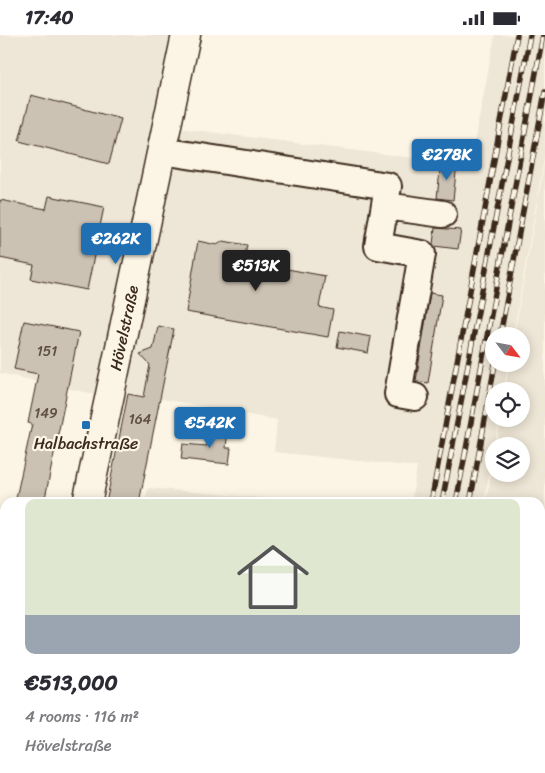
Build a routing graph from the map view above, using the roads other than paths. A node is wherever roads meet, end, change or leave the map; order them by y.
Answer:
1 (186, 35) edge
2 (162, 151) junction
3 (385, 206) junction
4 (443, 214) dead end
5 (415, 397) dead end
6 (88, 497) edge

1 - 2 main road, Hövelstraße
2 - 3 lane
2 - 6 main road, Hövelstraße
3 - 4 lane
3 - 5 lane

